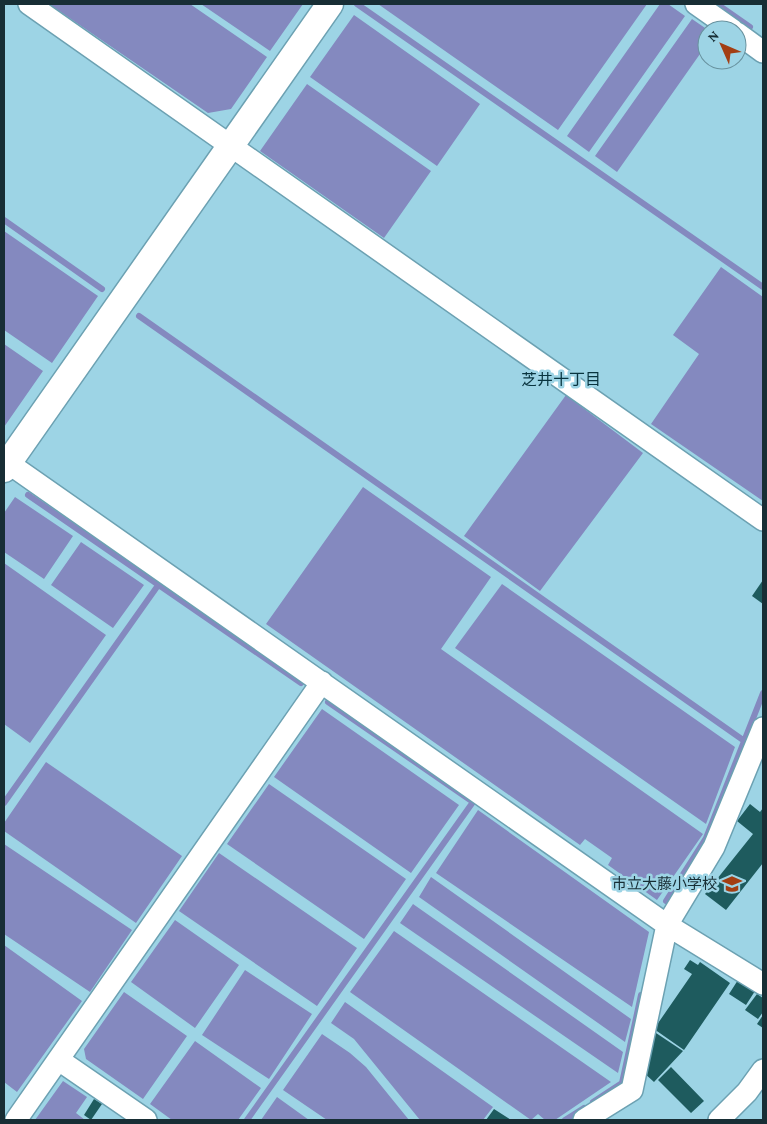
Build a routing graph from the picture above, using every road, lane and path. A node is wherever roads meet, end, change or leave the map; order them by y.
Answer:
1 (29, 4) edge
2 (330, 4) edge
3 (696, 4) edge
4 (718, 20) edge
5 (747, 40) edge
6 (763, 52) edge
7 (231, 145) junction
8 (5, 464) edge
9 (763, 520) edge
10 (322, 682) junction
11 (763, 728) edge
12 (667, 925) junction
13 (763, 984) edge
14 (59, 1060) junction
15 (763, 1070) edge
16 (16, 1120) edge
17 (146, 1120) edge
18 (584, 1120) edge
19 (719, 1120) edge

1 - 7 street
2 - 7 street
3 - 4 street
5 - 6 street
7 - 8 street
7 - 9 street
8 - 10 street
10 - 12 street
10 - 14 street
11 - 12 street
12 - 13 street
12 - 18 street
14 - 16 street
14 - 17 street
15 - 19 street

